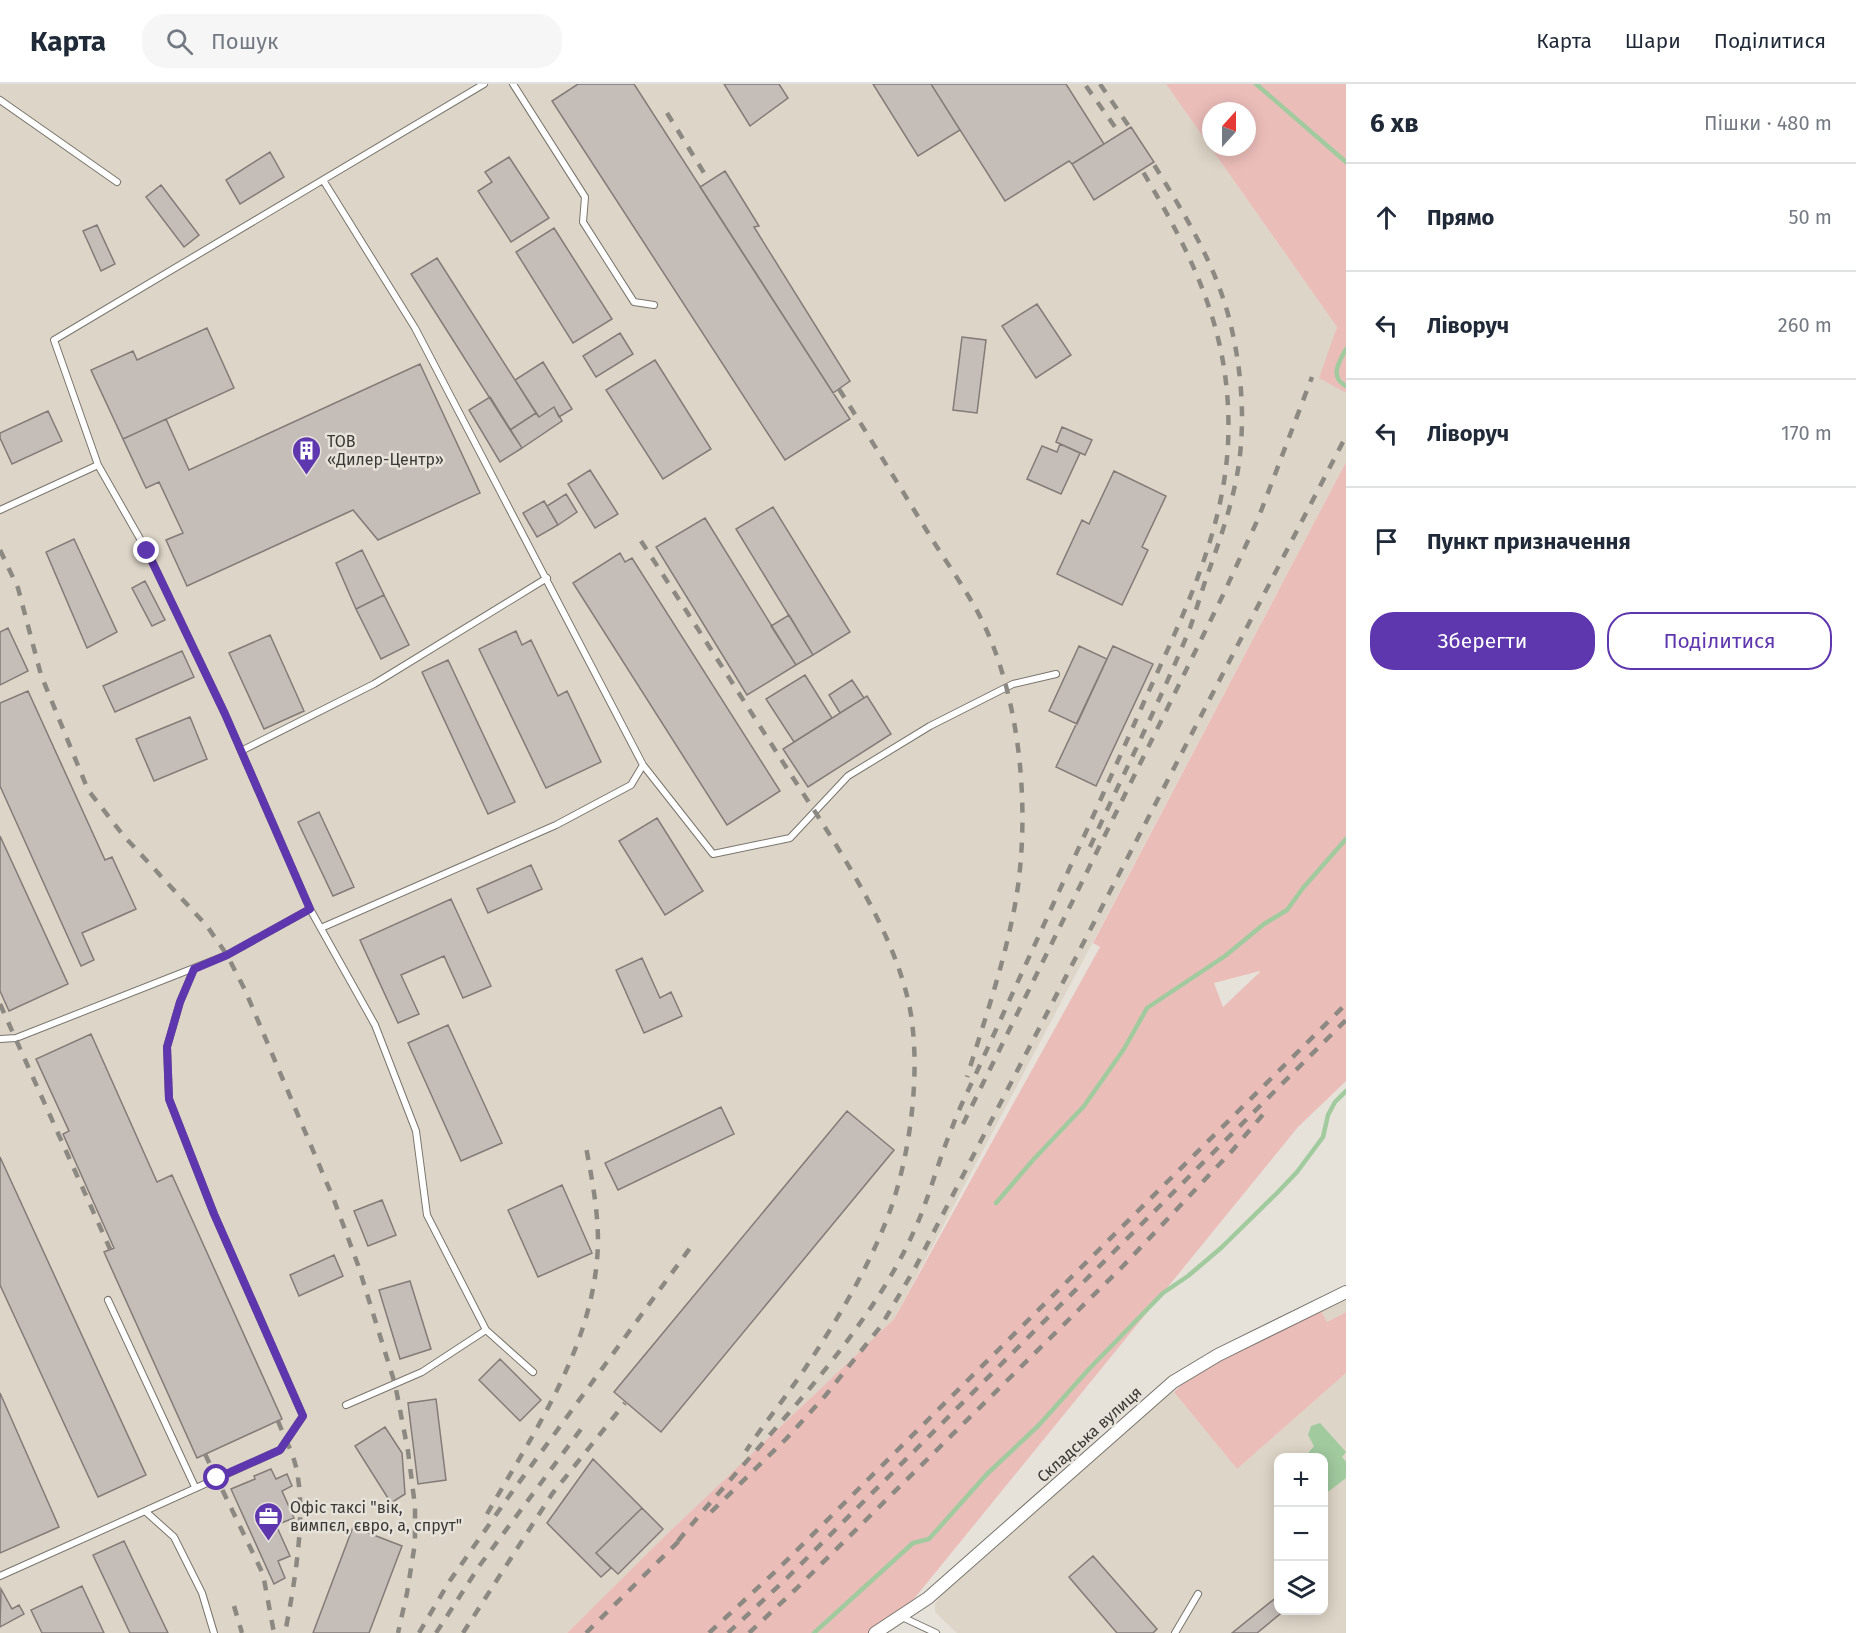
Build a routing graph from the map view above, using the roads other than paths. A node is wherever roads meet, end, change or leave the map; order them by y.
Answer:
1 (484, 84) edge
2 (513, 84) edge
3 (0, 100) edge
4 (323, 180) junction
5 (117, 182) dead end
6 (654, 305) dead end
7 (98, 465) junction
8 (0, 510) edge
9 (547, 578) junction
10 (1056, 674) dead end
11 (241, 751) junction
12 (643, 765) junction
13 (310, 909) junction
14 (321, 928) junction
15 (194, 969) junction
16 (0, 1039) edge
17 (1346, 1292) edge
18 (108, 1300) dead end
19 (486, 1329) junction
20 (533, 1372) dead end
21 (346, 1405) dead end
22 (195, 1487) junction
23 (145, 1511) junction
24 (0, 1576) edge
25 (1198, 1594) dead end
26 (901, 1617) junction
27 (214, 1633) edge
28 (875, 1633) edge
29 (936, 1633) edge
30 (1175, 1633) edge

1 - 4 lane
2 - 6 lane
3 - 5 lane
4 - 7 lane
4 - 9 lane
7 - 8 lane
7 - 11 lane
9 - 11 lane
9 - 12 lane
10 - 12 lane
11 - 13 lane
12 - 14 lane
13 - 14 lane
13 - 15 lane
14 - 19 lane
15 - 16 lane
15 - 22 lane
17 - 26 street, Складська вулиця
18 - 22 lane
19 - 20 lane
19 - 21 lane
22 - 23 lane
23 - 24 lane
23 - 27 lane
25 - 30 lane
26 - 28 street, Складська вулиця
26 - 29 lane

